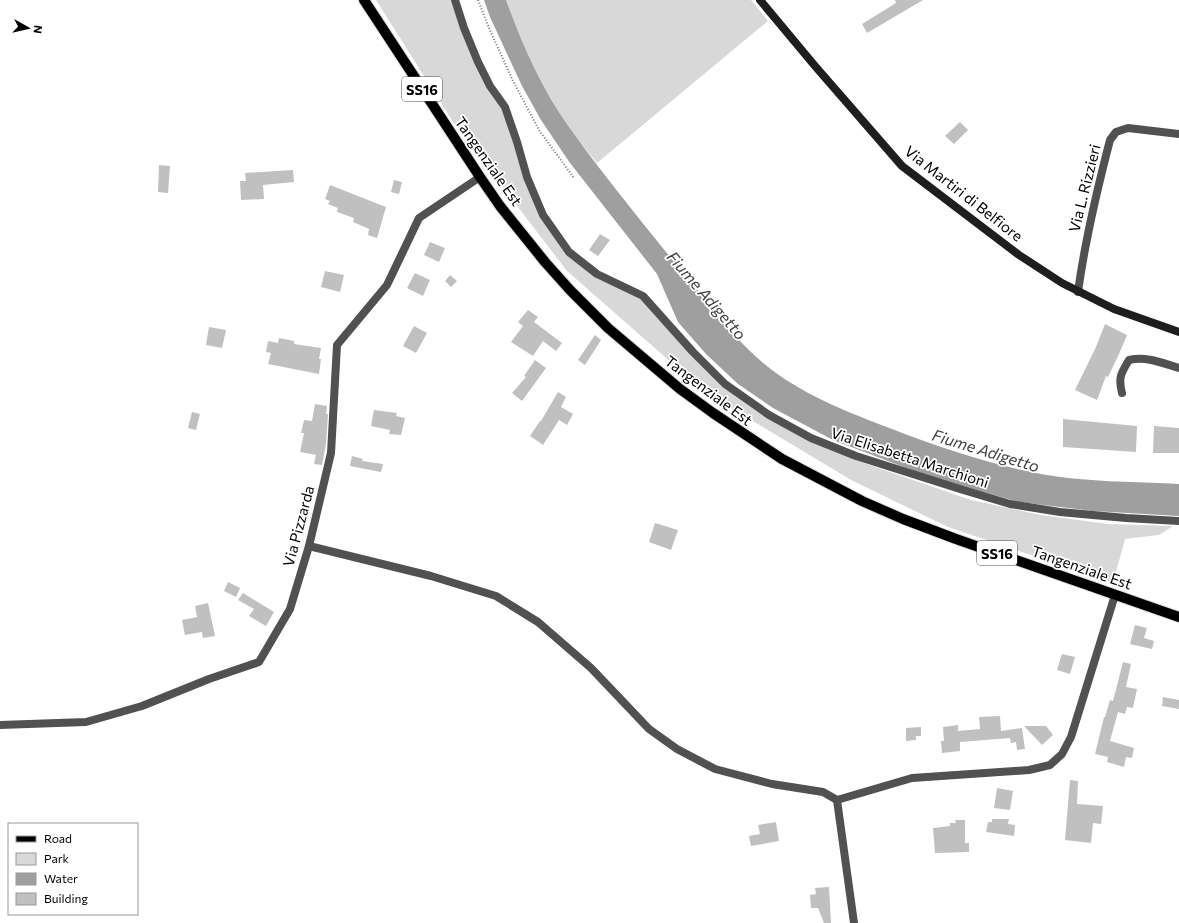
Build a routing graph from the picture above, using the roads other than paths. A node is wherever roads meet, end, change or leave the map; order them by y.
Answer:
1 (364, 0) edge
2 (455, 0) edge
3 (760, 0) edge
4 (1179, 134) edge
5 (480, 177) junction
6 (1078, 292) junction
7 (1179, 332) edge
8 (1179, 368) edge
9 (1122, 393) dead end
10 (1179, 521) edge
11 (309, 546) junction
12 (1115, 595) junction
13 (1179, 617) edge
14 (0, 725) edge
15 (837, 800) junction
16 (854, 923) edge

1 - 5 main road, Tangenziale Est / SS16
2 - 10 street, Via Elisabetta Marchioni
3 - 6 street, Via Martiri di Belfiore
4 - 6 street, Via L. Rizzieri
5 - 11 street, Via Pizzarda
5 - 12 main road, Tangenziale Est / SS16
6 - 7 street, Via Martiri di Belfiore
8 - 9 street
11 - 14 street, Via Pizzarda
11 - 15 street
12 - 13 main road, Tangenziale Est / SS16
12 - 15 street
15 - 16 street

